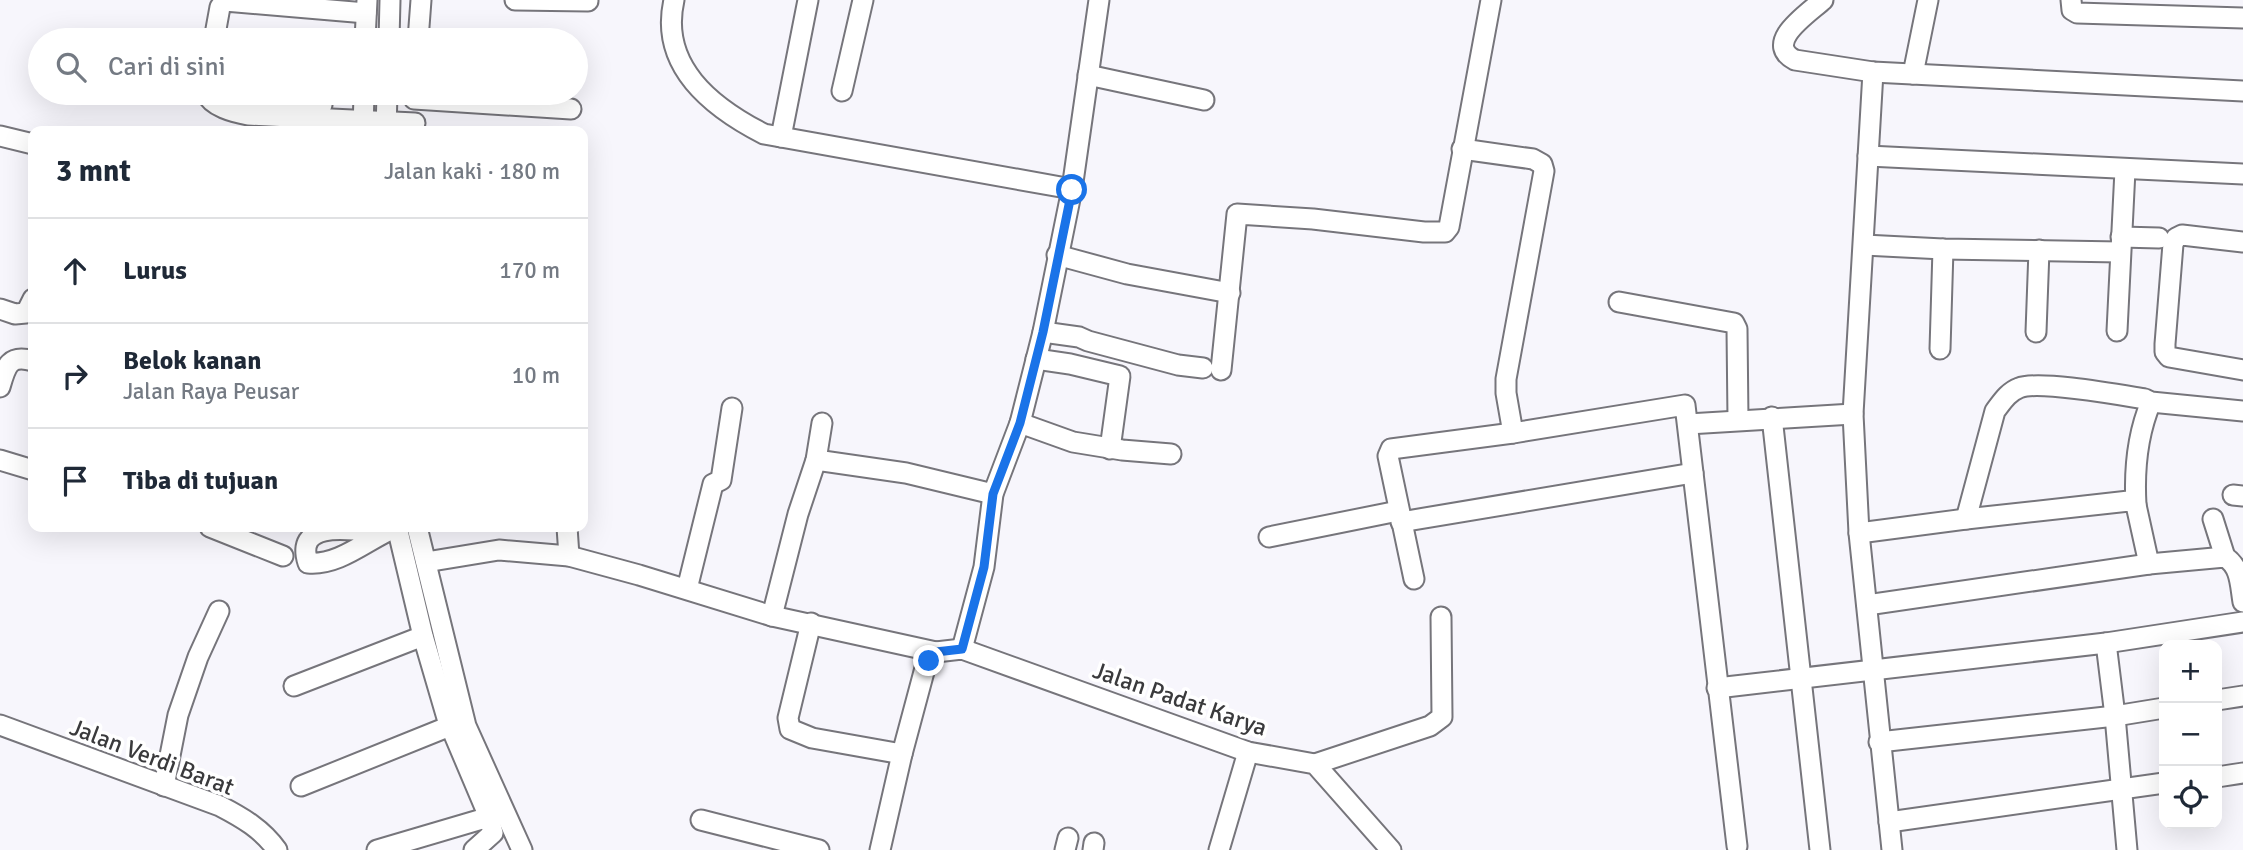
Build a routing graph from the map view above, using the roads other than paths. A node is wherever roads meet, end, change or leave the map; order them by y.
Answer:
1 (390, 0) edge
2 (421, 0) edge
3 (515, 0) edge
4 (674, 0) edge
5 (808, 0) edge
6 (863, 0) edge
7 (1099, 0) edge
8 (1491, 0) edge
9 (1823, 0) edge
10 (1928, 0) edge
11 (2071, 0) edge
12 (588, 1) edge
13 (366, 6) edge
14 (2243, 18) edge
15 (216, 28) edge
16 (365, 28) edge
17 (389, 28) edge
18 (419, 28) edge
19 (1873, 72) junction
20 (1913, 74) junction
21 (1088, 75) junction
22 (842, 91) dead end
23 (2243, 91) edge
24 (1204, 100) dead end
25 (291, 105) edge
26 (415, 105) edge
27 (523, 105) edge
28 (571, 109) dead end
29 (363, 113) edge
30 (387, 114) edge
31 (413, 126) edge
32 (415, 126) edge
33 (0, 136) edge
34 (781, 137) junction
35 (28, 143) edge
36 (1462, 149) junction
37 (1868, 156) junction
38 (2125, 170) junction
39 (2243, 174) edge
40 (1072, 190) junction
41 (2159, 238) dead end
42 (2243, 242) edge
43 (1864, 245) junction
44 (2121, 245) junction
45 (1944, 249) junction
46 (2039, 250) junction
47 (1057, 255) junction
48 (1230, 293) junction
49 (1619, 302) dead end
50 (0, 309) edge
51 (28, 309) edge
52 (2118, 331) dead end
53 (1043, 332) junction
54 (2036, 332) dead end
55 (1940, 349) dead end
56 (1035, 359) junction
57 (28, 360) edge
58 (2243, 370) edge
59 (0, 387) edge
60 (2151, 402) junction
61 (732, 408) dead end
62 (2243, 410) edge
63 (1853, 414) junction
64 (1772, 417) junction
65 (1738, 420) junction
66 (822, 423) dead end
67 (1020, 423) junction
68 (1688, 424) junction
69 (1513, 433) junction
70 (1110, 449) junction
71 (1171, 454) dead end
72 (0, 460) edge
73 (816, 460) junction
74 (28, 468) edge
75 (1693, 473) junction
76 (993, 494) junction
77 (2136, 505) junction
78 (1399, 516) junction
79 (1966, 519) junction
80 (2213, 519) dead end
81 (223, 532) edge
82 (393, 532) edge
83 (418, 532) edge
84 (567, 532) edge
85 (1859, 533) junction
86 (1269, 537) dead end
87 (283, 556) dead end
88 (569, 556) junction
89 (2225, 557) junction
90 (426, 562) junction
91 (2149, 564) junction
92 (1414, 579) dead end
93 (687, 589) junction
94 (2243, 602) edge
95 (1867, 605) junction
96 (219, 611) dead end
97 (772, 616) junction
98 (1441, 617) dead end
99 (2243, 622) edge
100 (811, 623) junction
101 (423, 636) junction
102 (2106, 643) junction
103 (962, 649) junction
104 (936, 652) junction
105 (1872, 672) junction
106 (1801, 678) junction
107 (295, 686) dead end
108 (1717, 688) junction
109 (2243, 696) edge
110 (2222, 699) edge
111 (2159, 709) edge
112 (2115, 716) junction
113 (0, 725) edge
114 (450, 726) junction
115 (1879, 743) junction
116 (1248, 752) junction
117 (902, 754) junction
118 (1315, 764) junction
119 (2243, 773) edge
120 (2222, 776) edge
121 (2159, 784) edge
122 (164, 786) junction
123 (301, 786) dead end
124 (2122, 789) junction
125 (489, 817) junction
126 (701, 820) dead end
127 (1889, 822) junction
128 (1737, 846) dead end
129 (277, 850) edge
130 (377, 850) edge
131 (474, 850) edge
132 (522, 850) edge
133 (819, 850) edge
134 (880, 850) edge
135 (1219, 850) edge
136 (1391, 850) edge
137 (1820, 850) edge
138 (1892, 850) edge
139 (2127, 850) edge

1 - 17 street
2 - 18 street
3 - 12 street
4 - 34 street
5 - 34 street
6 - 22 street
7 - 21 street
8 - 36 street
9 - 19 street
10 - 20 street
11 - 14 street
13 - 15 street
13 - 16 street
19 - 20 street
19 - 37 street
20 - 23 street
21 - 24 street
21 - 40 street
25 - 29 street
26 - 32 street
27 - 28 street
29 - 30 street
30 - 31 street
33 - 35 street
34 - 40 street
36 - 48 street
36 - 69 street
37 - 38 street
37 - 43 street
38 - 39 street
38 - 44 street
40 - 47 street
41 - 44 street
42 - 58 street
43 - 45 street
43 - 63 street
44 - 46 street
44 - 52 street
45 - 46 street
45 - 55 street
46 - 54 street
47 - 48 street
47 - 53 street
48 - 53 street
49 - 65 street
50 - 51 street
53 - 56 street
56 - 67 street
56 - 70 street
57 - 59 street
60 - 62 street
60 - 77 street
60 - 79 street
61 - 93 street
63 - 64 street
63 - 85 street
64 - 65 street
64 - 106 street
65 - 68 street
66 - 73 street
67 - 70 street
67 - 76 street
68 - 69 street
68 - 75 street
69 - 78 street
70 - 71 street
72 - 74 street
73 - 76 street
73 - 97 street
75 - 78 street
75 - 108 street
76 - 103 street
77 - 79 street
77 - 91 street
78 - 86 street
78 - 92 street
79 - 85 street
80 - 89 street
81 - 87 street
82 - 101 street
83 - 90 street
84 - 88 street
85 - 95 street
88 - 90 street
88 - 93 street
89 - 91 street
89 - 94 street
90 - 132 street
91 - 95 street
93 - 97 street
95 - 105 street
96 - 122 street
97 - 100 street
98 - 118 street
99 - 102 street
100 - 104 street
100 - 117 street
101 - 107 street
101 - 114 street
102 - 105 street
102 - 112 street
103 - 104 street
103 - 116 street, Jalan Padat Karya
104 - 117 street
105 - 106 street
105 - 115 street
106 - 108 street
106 - 137 street
108 - 128 street
109 - 110 street
111 - 112 street
112 - 115 street
112 - 124 street
113 - 122 street, Jalan Verdi Barat
114 - 123 street
114 - 125 street
115 - 127 street
116 - 118 street, Jalan Padat Karya
116 - 135 street
117 - 134 street
118 - 136 street
119 - 120 street
121 - 124 street
122 - 129 street, Jalan Verdi Barat
124 - 127 street
124 - 139 street
125 - 130 street
125 - 131 street
126 - 133 street
127 - 138 street

